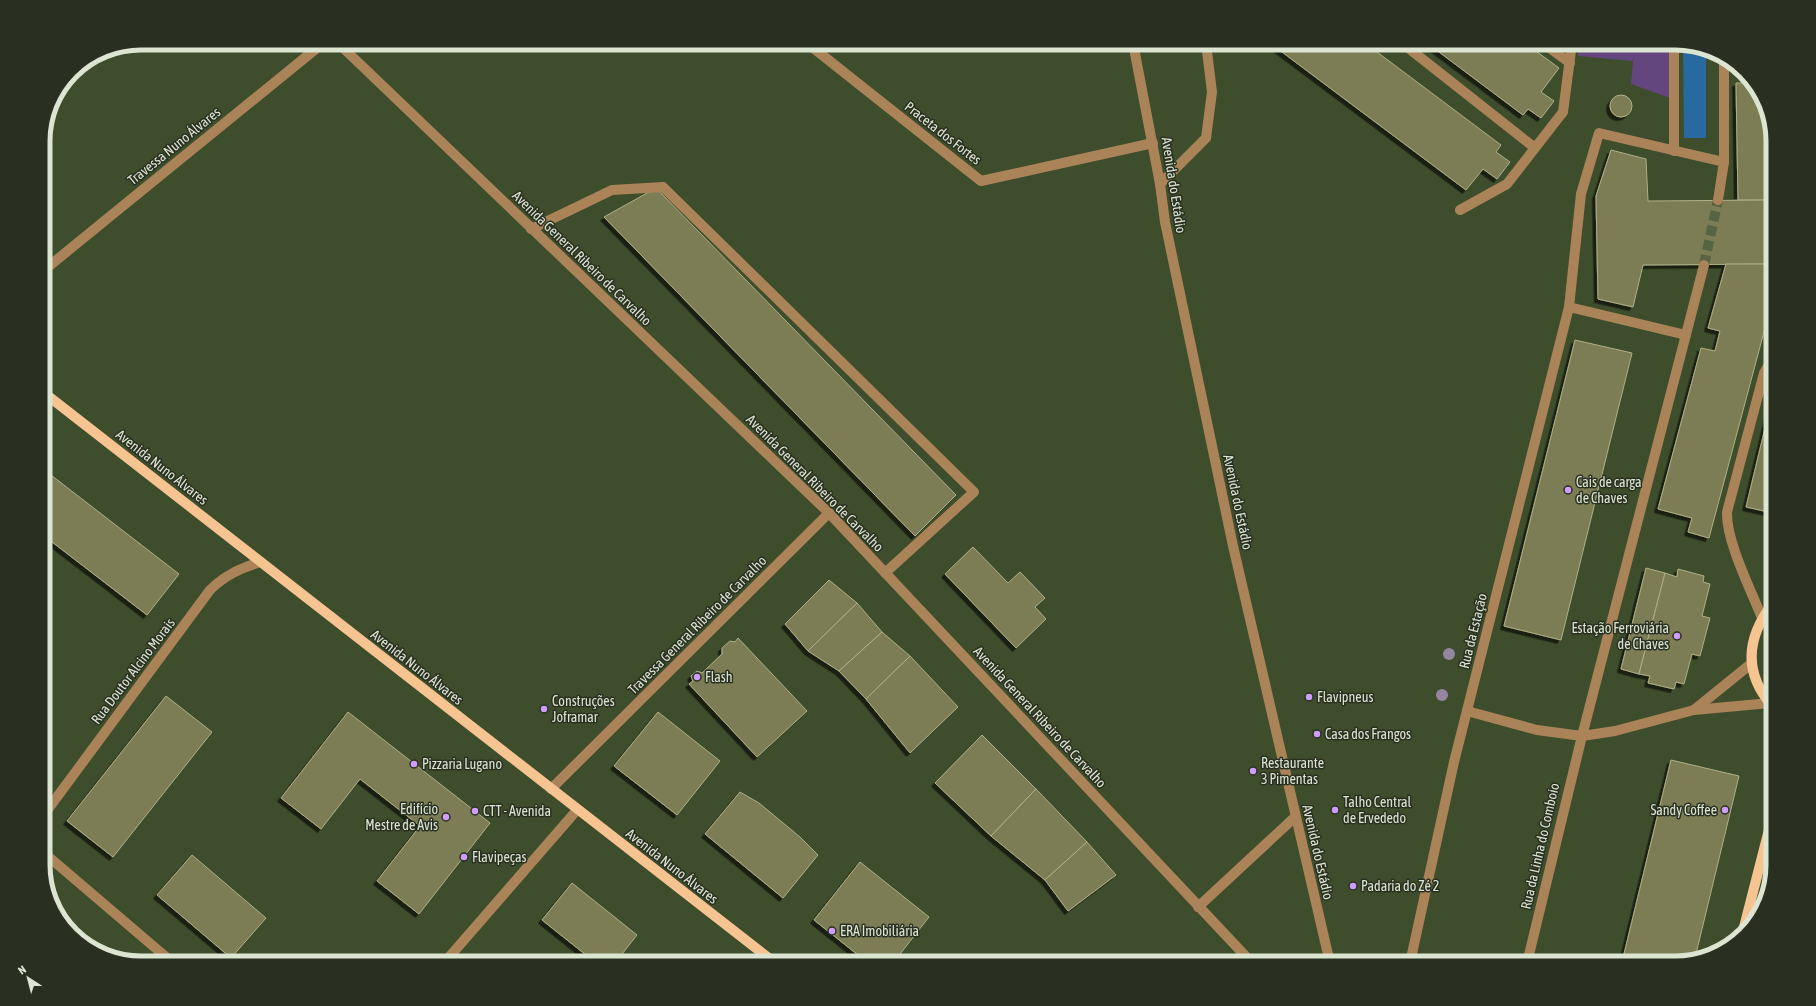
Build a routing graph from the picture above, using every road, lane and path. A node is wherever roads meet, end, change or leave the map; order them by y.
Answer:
1 (314, 50) edge
2 (345, 50) edge
3 (816, 50) edge
4 (1134, 50) edge
5 (1207, 50) edge
6 (1411, 50) edge
7 (1552, 50) edge
8 (1571, 50) edge
9 (1674, 50) edge
10 (1570, 63) junction
11 (1724, 64) edge
12 (1153, 143) junction
13 (1535, 148) junction
14 (1674, 151) junction
15 (1724, 162) junction
16 (1160, 184) junction
17 (1718, 200) tunnel mouth
18 (1460, 210) dead end
19 (532, 229) junction
20 (50, 265) edge
21 (1704, 265) tunnel mouth
22 (1569, 307) junction
23 (1686, 336) junction
24 (1766, 370) edge
25 (50, 397) edge
26 (829, 513) junction
27 (261, 562) junction
28 (885, 572) junction
29 (1766, 613) edge
30 (1762, 618) junction
31 (1752, 663) junction
32 (1766, 698) edge
33 (1766, 705) edge
34 (1694, 710) junction
35 (1467, 711) junction
36 (1582, 736) junction
37 (551, 789) junction
38 (50, 807) edge
39 (577, 810) junction
40 (1295, 816) junction
41 (1766, 841) edge
42 (50, 858) edge
43 (1198, 907) junction
44 (1745, 924) edge
45 (165, 956) edge
46 (450, 956) edge
47 (766, 956) edge
48 (1245, 956) edge
49 (1328, 956) edge
50 (1412, 956) edge
51 (1529, 956) edge

1 - 20 street, Travessa Nuno Álvares
2 - 19 street, Avenida General Ribeiro de Carvalho
3 - 12 street, Praceta dos Fortes
4 - 12 street, Avenida do Estádio
5 - 16 street
6 - 13 street
7 - 10 street
8 - 10 street
9 - 14 street
10 - 13 street
11 - 15 street
12 - 16 street, Avenida do Estádio
13 - 18 street
14 - 15 street
14 - 22 street, Rua da Estação
15 - 17 street
16 - 40 street, Avenida do Estádio
19 - 26 street, Avenida General Ribeiro de Carvalho
19 - 28 street
21 - 23 street, Rua da Linha do Comboio
22 - 23 street
22 - 35 street, Rua da Estação
23 - 36 street, Rua da Linha do Comboio
24 - 30 street
25 - 27 main road, Avenida Nuno Álvares
26 - 28 street, Avenida General Ribeiro de Carvalho
26 - 37 street, Travessa General Ribeiro de Carvalho
27 - 37 main road, Avenida Nuno Álvares
27 - 38 street, Rua Doutor Alcino Morais
28 - 43 street, Avenida General Ribeiro de Carvalho
29 - 30 main road
30 - 31 main road
31 - 32 main road
31 - 34 street
33 - 34 street
34 - 36 street
35 - 36 street
35 - 50 street, Rua da Estação
36 - 51 street, Rua da Linha do Comboio
37 - 39 main road, Avenida Nuno Álvares
39 - 46 street
39 - 47 main road, Avenida Nuno Álvares
40 - 43 street
40 - 49 street, Avenida do Estádio
41 - 44 main road
42 - 45 street
43 - 48 street, Avenida General Ribeiro de Carvalho

